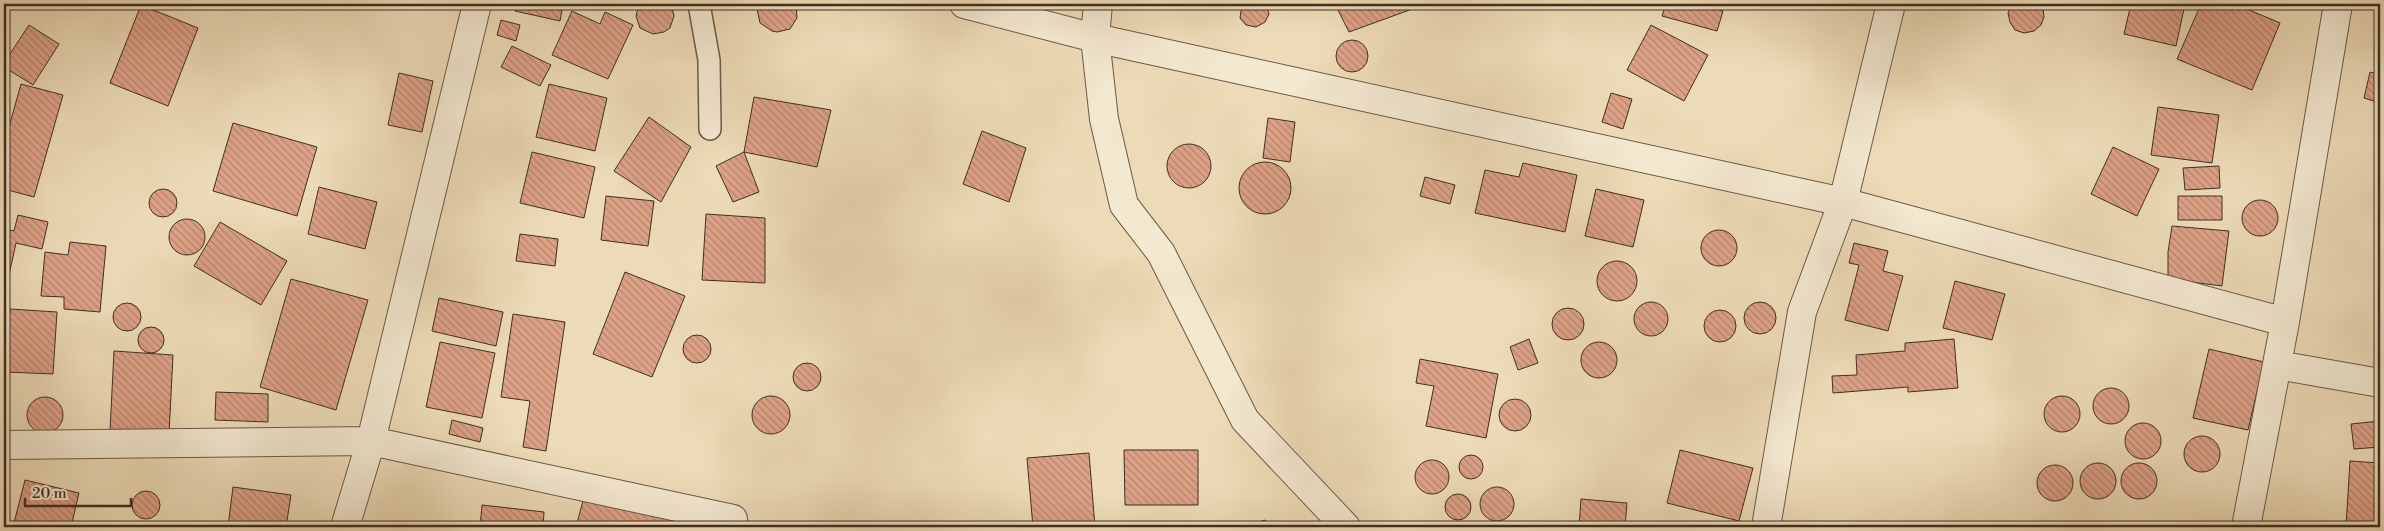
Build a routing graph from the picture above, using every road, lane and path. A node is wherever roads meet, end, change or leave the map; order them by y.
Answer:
1 (477, 4) edge
2 (699, 4) edge
3 (964, 4) edge
4 (1098, 4) edge
5 (1891, 4) edge
6 (2338, 4) edge
7 (1095, 38) junction
8 (710, 129) dead end
9 (1843, 202) junction
10 (2285, 322) junction
11 (2277, 365) junction
12 (2380, 383) edge
13 (371, 441) junction
14 (4, 445) edge
15 (733, 519) dead end
16 (345, 527) edge
17 (1346, 527) edge
18 (1766, 527) edge
19 (2246, 527) edge

1 - 13 street
2 - 8 lane
3 - 7 street
4 - 7 street
5 - 9 street
6 - 10 street
7 - 9 street
7 - 17 street
9 - 10 street
9 - 18 street
10 - 11 street
11 - 12 street
11 - 19 street
13 - 14 street
13 - 15 street
13 - 16 street

